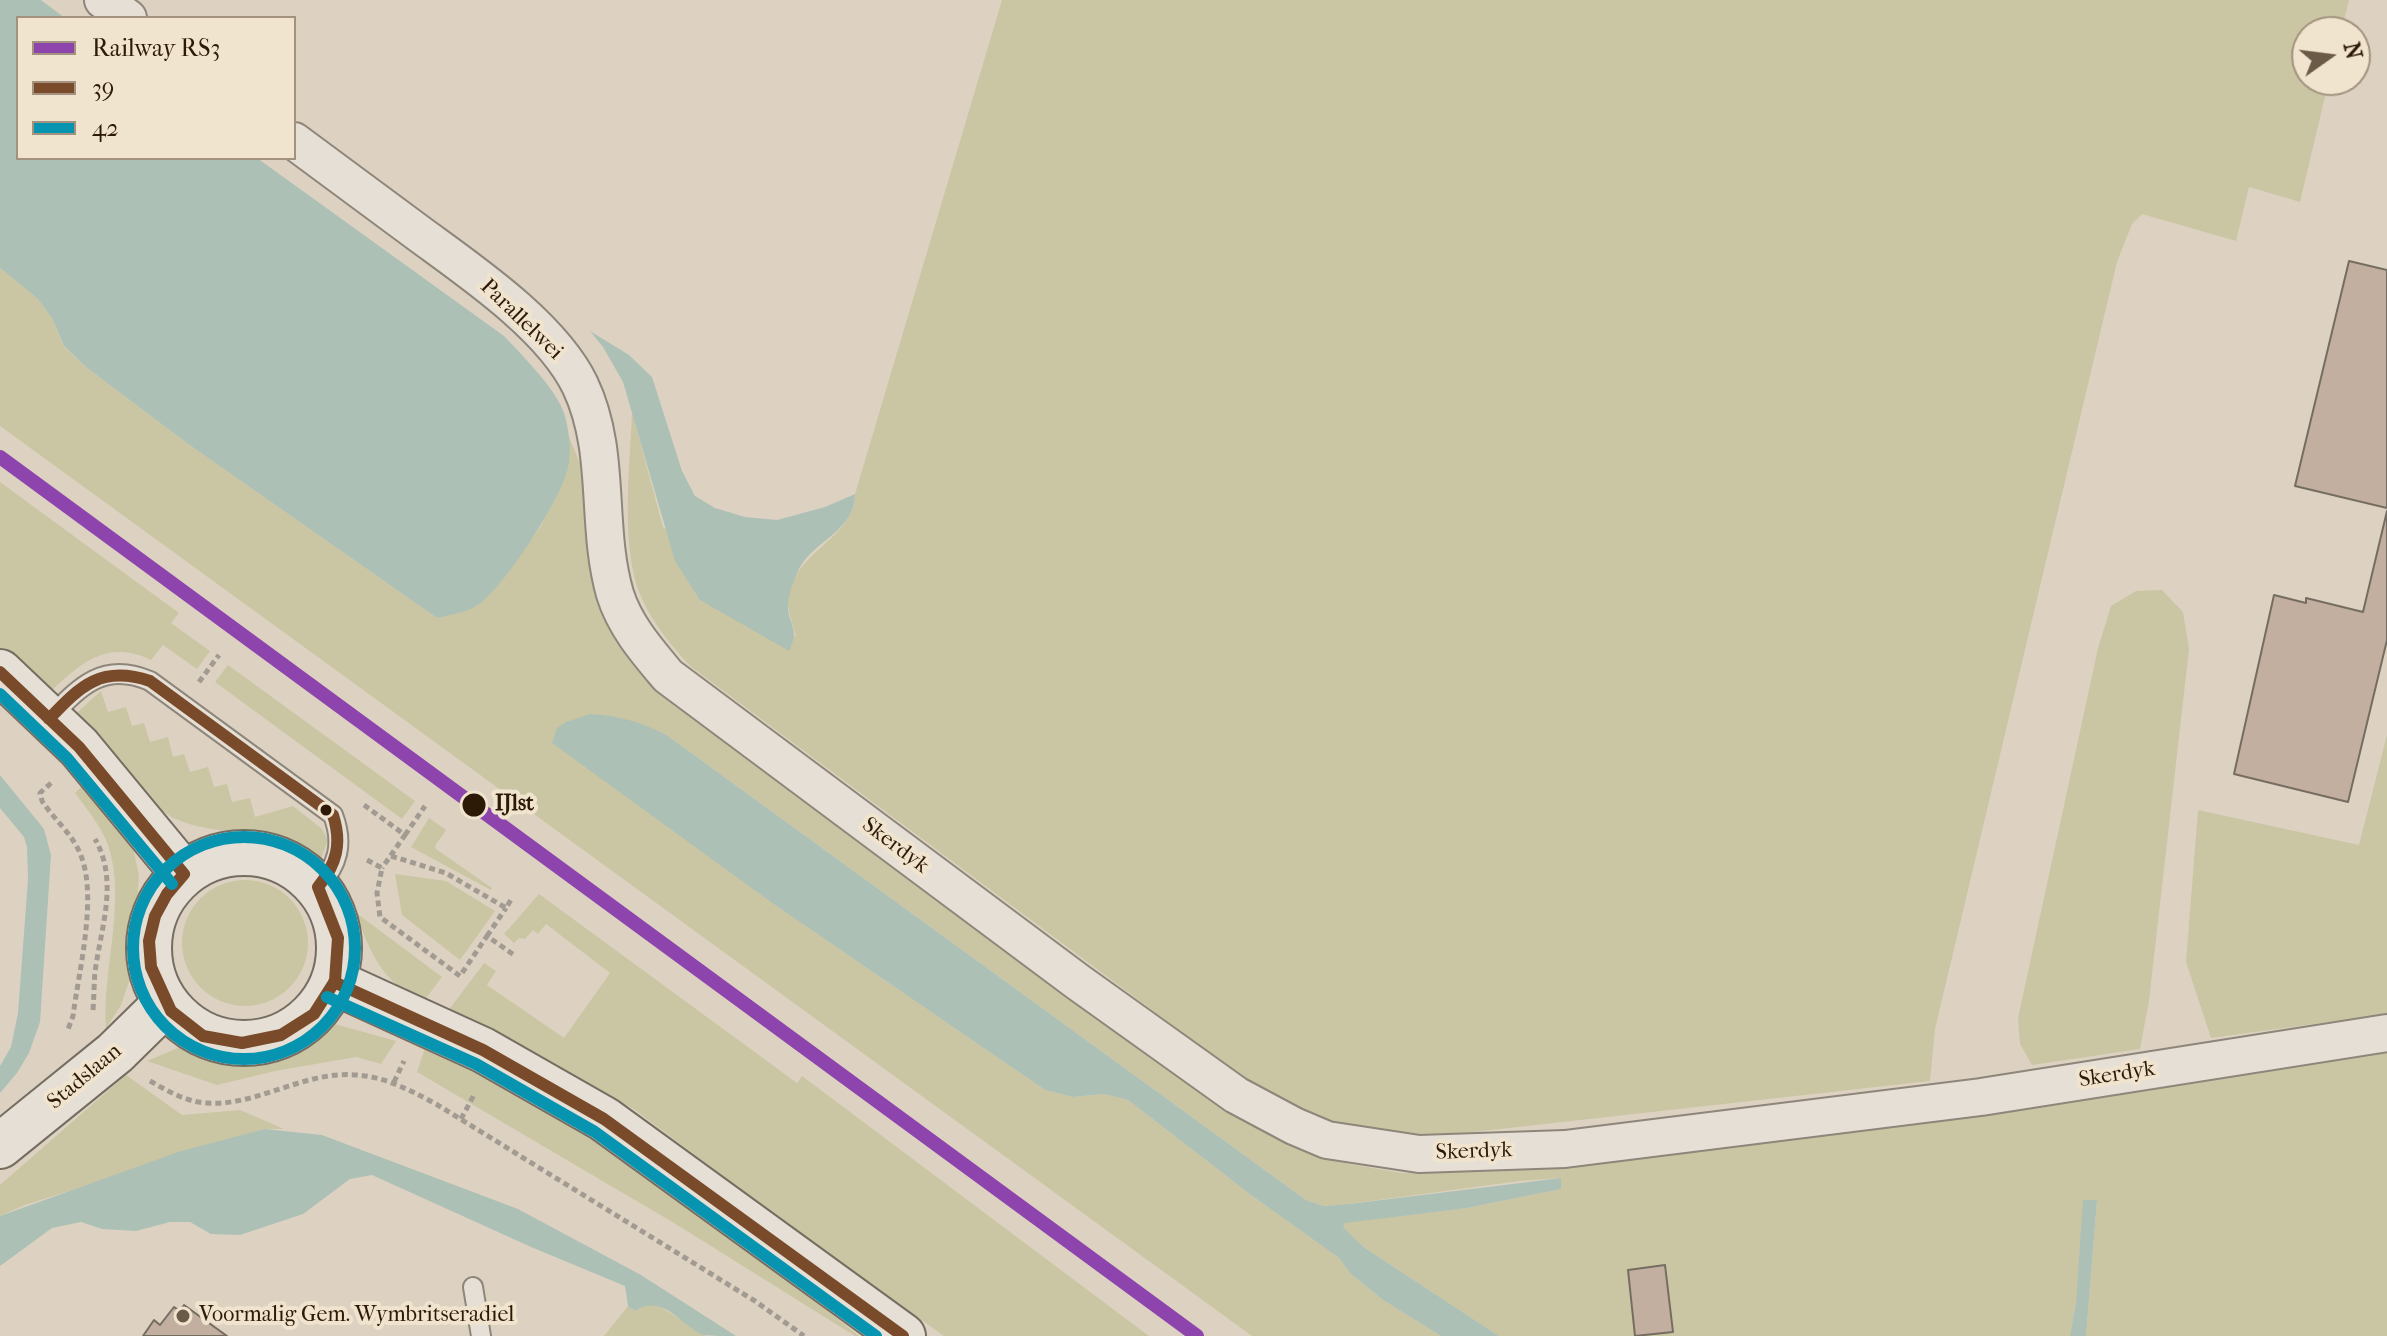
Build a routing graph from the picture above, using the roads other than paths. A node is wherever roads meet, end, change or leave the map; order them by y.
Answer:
1 (103, 0) edge
2 (125, 16) edge
3 (296, 142) edge
4 (0, 672) edge
5 (694, 697) joint
6 (49, 719) junction
7 (184, 874) junction
8 (318, 887) junction
9 (334, 982) junction
10 (166, 1003) junction
11 (2387, 1033) edge
12 (0, 1146) edge
13 (473, 1287) dead end
14 (481, 1336) edge
15 (903, 1336) edge

1 - 2 street
3 - 5 street, Parallelwei
4 - 6 street
5 - 11 street, Skerdyk
6 - 7 street
6 - 8 lane
7 - 8 street
7 - 10 street
8 - 9 street
9 - 10 street
9 - 15 street
10 - 12 street, Stadslaan
13 - 14 lane

